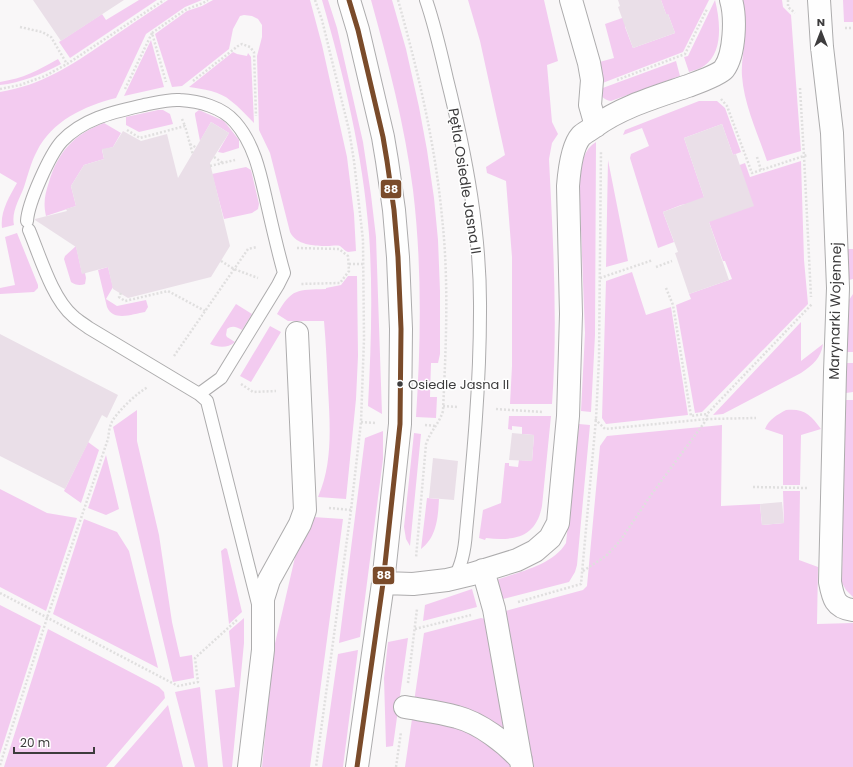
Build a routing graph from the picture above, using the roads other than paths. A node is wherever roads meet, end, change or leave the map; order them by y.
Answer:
1 (349, 0) edge
2 (426, 0) edge
3 (571, 0) edge
4 (731, 0) edge
5 (819, 0) edge
6 (596, 126) junction
7 (297, 333) dead end
8 (199, 394) junction
9 (483, 570) junction
10 (454, 578) junction
11 (383, 583) junction
12 (853, 610) edge
13 (263, 625) junction
14 (404, 707) dead end
15 (522, 764) edge
16 (249, 767) edge
17 (357, 767) edge

1 - 11 street
2 - 10 lane, Pętla Osiedle Jasna II
3 - 6 street
4 - 6 street
5 - 12 street, Marynarki Wojennej
6 - 9 street
7 - 13 street
8 - 8 lane
8 - 13 lane
9 - 10 street
9 - 15 street
10 - 11 street
11 - 17 street
13 - 16 street
14 - 15 street

